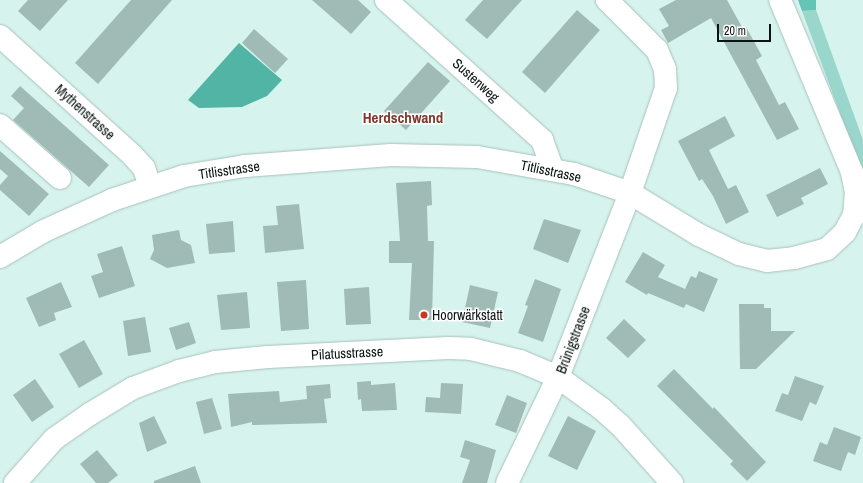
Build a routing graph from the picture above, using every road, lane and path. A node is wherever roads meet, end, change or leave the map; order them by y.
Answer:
1 (386, 0) edge
2 (607, 0) edge
3 (780, 0) edge
4 (3, 46) edge
5 (0, 125) edge
6 (553, 170) junction
7 (60, 178) dead end
8 (150, 186) junction
9 (630, 193) junction
10 (0, 256) edge
11 (558, 378) junction
12 (15, 483) edge
13 (507, 483) edge
14 (672, 483) edge

1 - 6 street, Sustenweg
2 - 9 street, Brünigstrasse
3 - 9 street, Titlisstrasse
4 - 8 street, Mythenstrasse
5 - 7 street
6 - 8 street, Titlisstrasse
6 - 9 street, Titlisstrasse
8 - 10 street, Titlisstrasse
9 - 11 street, Brünigstrasse
11 - 12 street, Pilatusstrasse
11 - 13 street, Brünigstrasse
11 - 14 street, Pilatusstrasse

